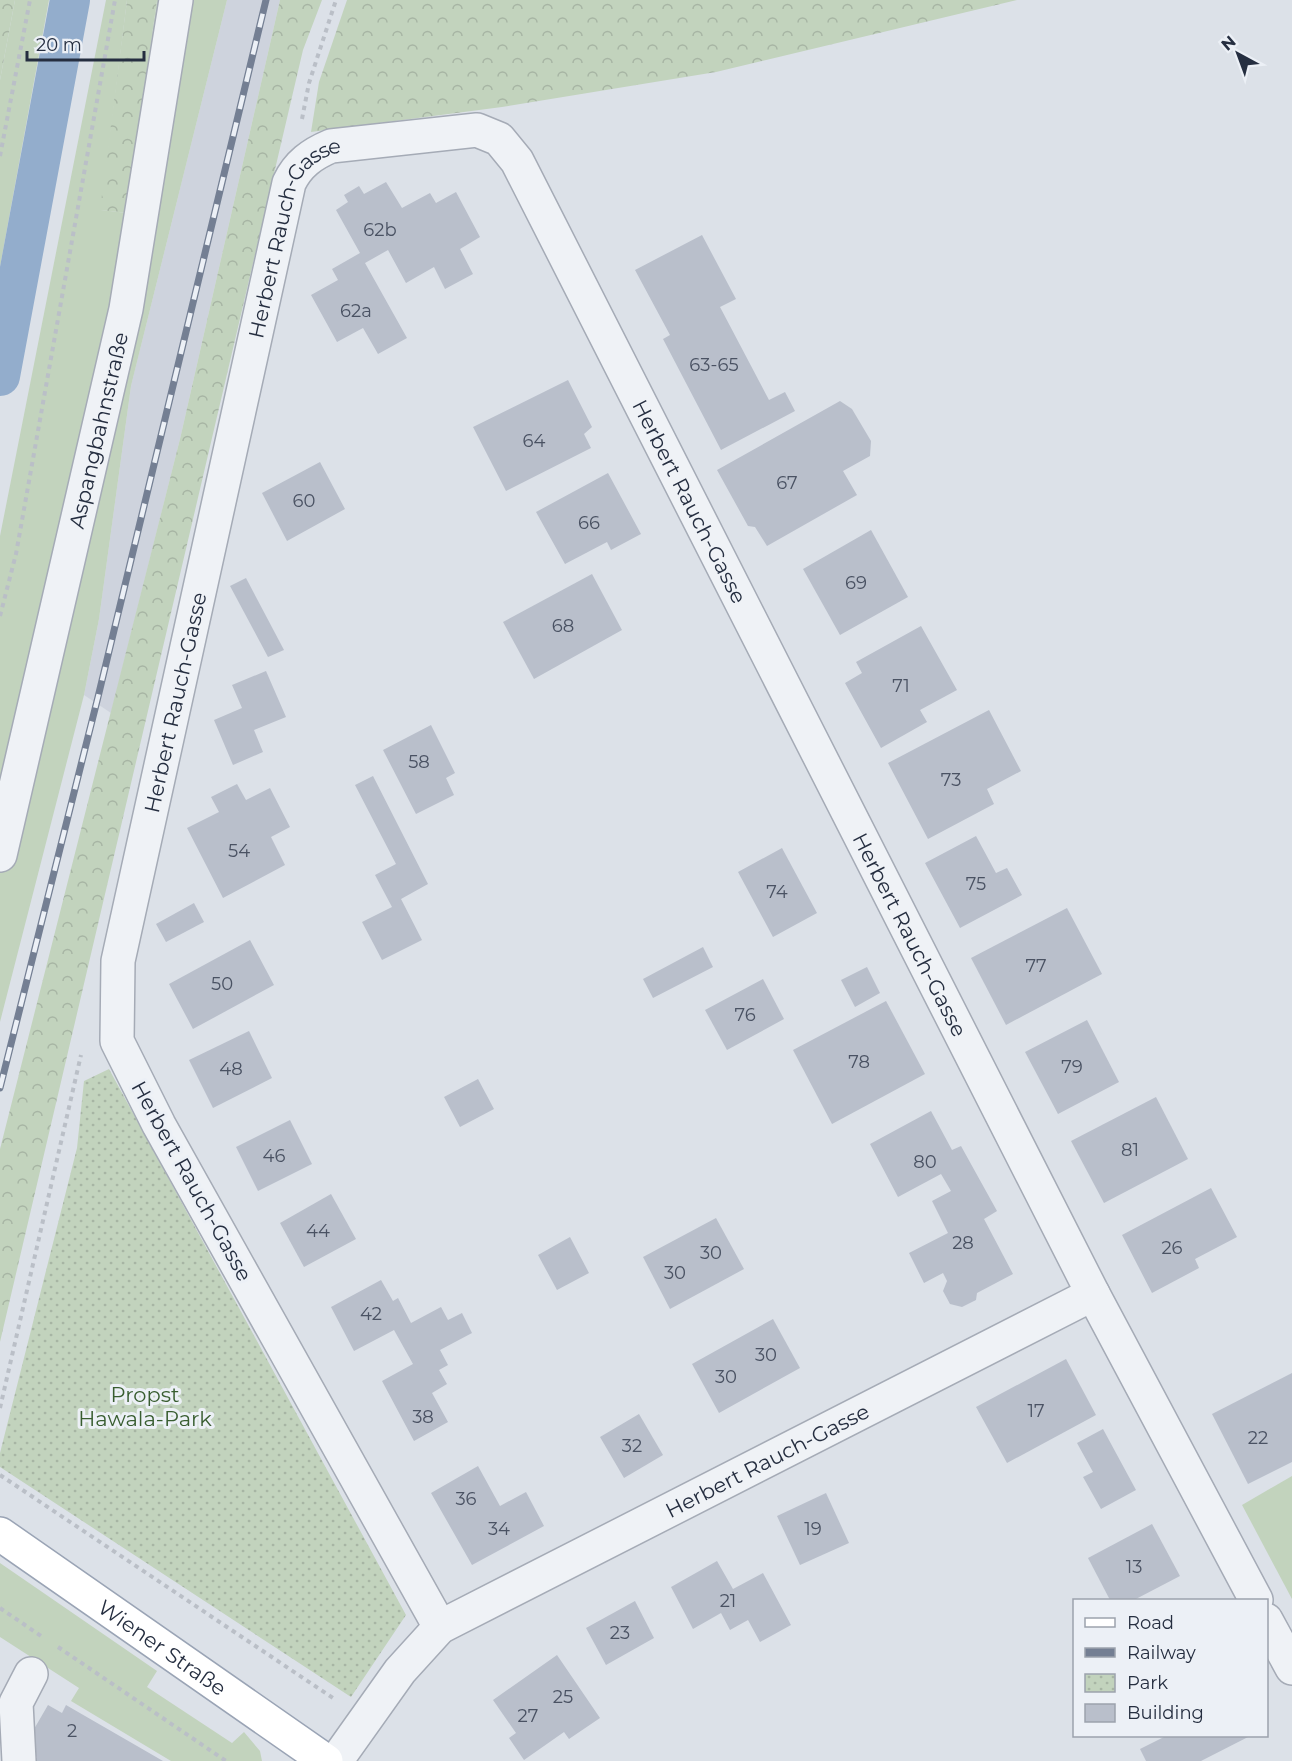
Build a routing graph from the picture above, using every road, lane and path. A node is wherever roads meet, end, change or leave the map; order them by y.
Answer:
1 (30, 0) edge
2 (115, 0) edge
3 (176, 0) edge
4 (336, 0) edge
5 (0, 156) edge
6 (298, 166) junction
7 (0, 616) edge
8 (0, 855) edge
9 (117, 1041) junction
10 (1093, 1294) junction
11 (0, 1408) edge
12 (0, 1475) edge
13 (0, 1534) edge
14 (1255, 1599) edge
15 (0, 1608) edge
16 (1268, 1624) edge
17 (440, 1627) junction
18 (1292, 1668) edge
19 (31, 1674) dead end
20 (366, 1720) junction
21 (19, 1761) edge
22 (226, 1761) edge
23 (326, 1761) edge
24 (336, 1761) edge

1 - 5 path
2 - 7 path
3 - 8 street, Aspangbahnstraße
4 - 6 path
6 - 9 street, Herbert Rauch-Gasse
6 - 10 street, Herbert Rauch-Gasse
9 - 11 path
9 - 17 street, Herbert Rauch-Gasse
10 - 14 street, Herbert Rauch-Gasse
10 - 17 street, Herbert Rauch-Gasse
12 - 20 path
13 - 23 main road, Wiener Straße
15 - 22 path
16 - 18 street
17 - 20 street, Herbert Rauch-Gasse
19 - 21 street
20 - 24 street, Herbert Rauch-Gasse

